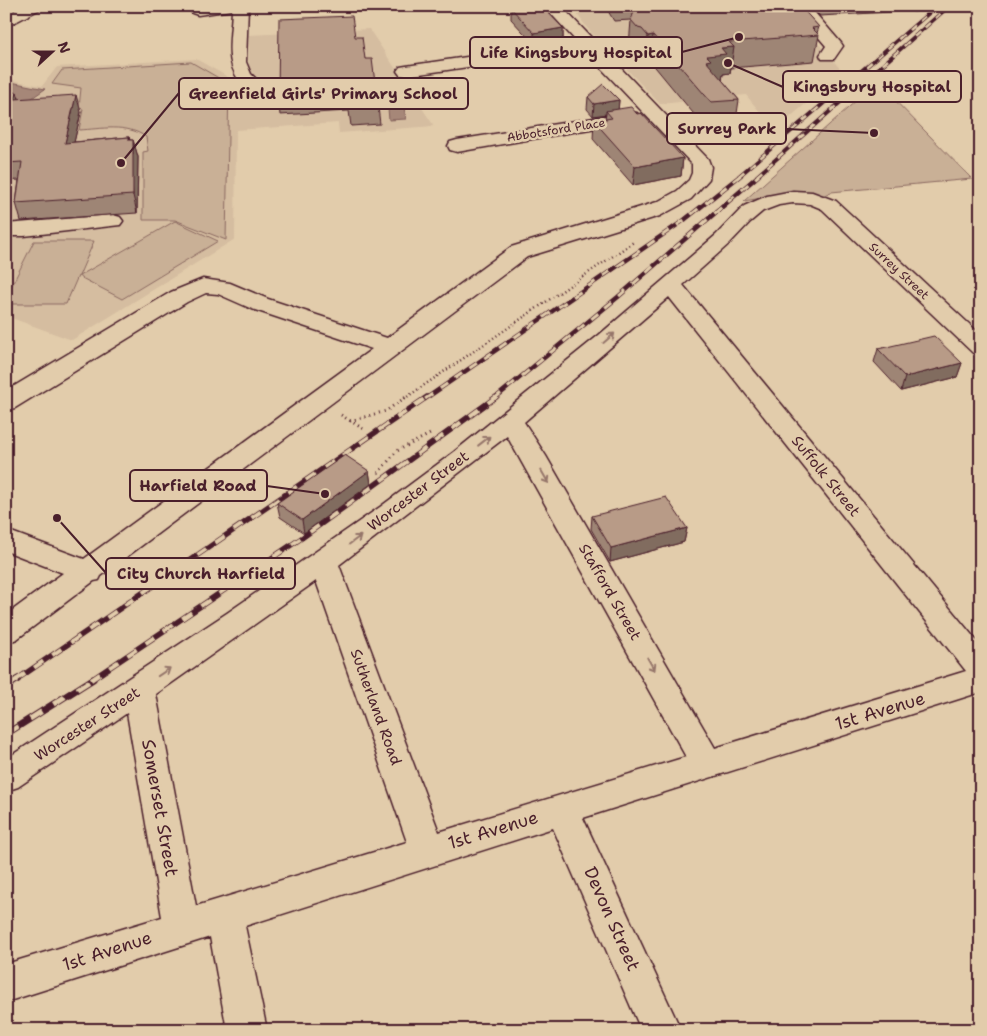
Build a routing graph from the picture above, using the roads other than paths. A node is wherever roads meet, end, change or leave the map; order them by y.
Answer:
1 (229, 6) edge
2 (240, 6) edge
3 (552, 6) edge
4 (800, 6) edge
5 (31, 8) edge
6 (6, 10) edge
7 (198, 10) dead end
8 (6, 22) edge
9 (588, 44) junction
10 (831, 50) dead end
11 (406, 71) dead end
12 (261, 92) dead end
13 (655, 113) junction
14 (457, 146) dead end
15 (814, 198) joint
16 (113, 221) dead end
17 (6, 230) edge
18 (670, 284) junction
19 (391, 347) junction
20 (981, 348) edge
21 (6, 402) edge
22 (510, 420) junction
23 (6, 540) edge
24 (324, 563) junction
25 (89, 572) junction
26 (6, 632) edge
27 (981, 668) edge
28 (981, 679) edge
29 (140, 689) junction
30 (708, 765) junction
31 (6, 777) edge
32 (562, 809) junction
33 (428, 850) junction
34 (224, 914) junction
35 (182, 928) junction
36 (6, 983) edge
37 (247, 1030) edge
38 (661, 1030) edge

1 - 7 street
2 - 12 street
3 - 9 street
4 - 10 street
5 - 6 street
5 - 8 street
9 - 11 street
9 - 13 street
13 - 14 street, Abbotsford Place
13 - 19 street
15 - 18 street, Worcester Street
15 - 20 street, Surrey Street
16 - 17 street
22 -> 18 street, Worcester Street
18 - 27 street, Suffolk Street
19 - 21 street
19 - 25 street
24 -> 22 street, Worcester Street
22 -> 30 street, Stafford Street
23 - 25 street
29 -> 24 street, Worcester Street
24 - 33 street, Sutherland Road
25 - 26 street
28 - 30 street, 1st Avenue
29 - 31 street, Worcester Street
29 - 35 street, Somerset Street
30 - 32 street, 1st Avenue
32 - 33 street, 1st Avenue
32 - 38 street, Devon Street
33 - 34 street, 1st Avenue
34 - 35 street, 1st Avenue
34 - 37 street
35 - 36 street, 1st Avenue

